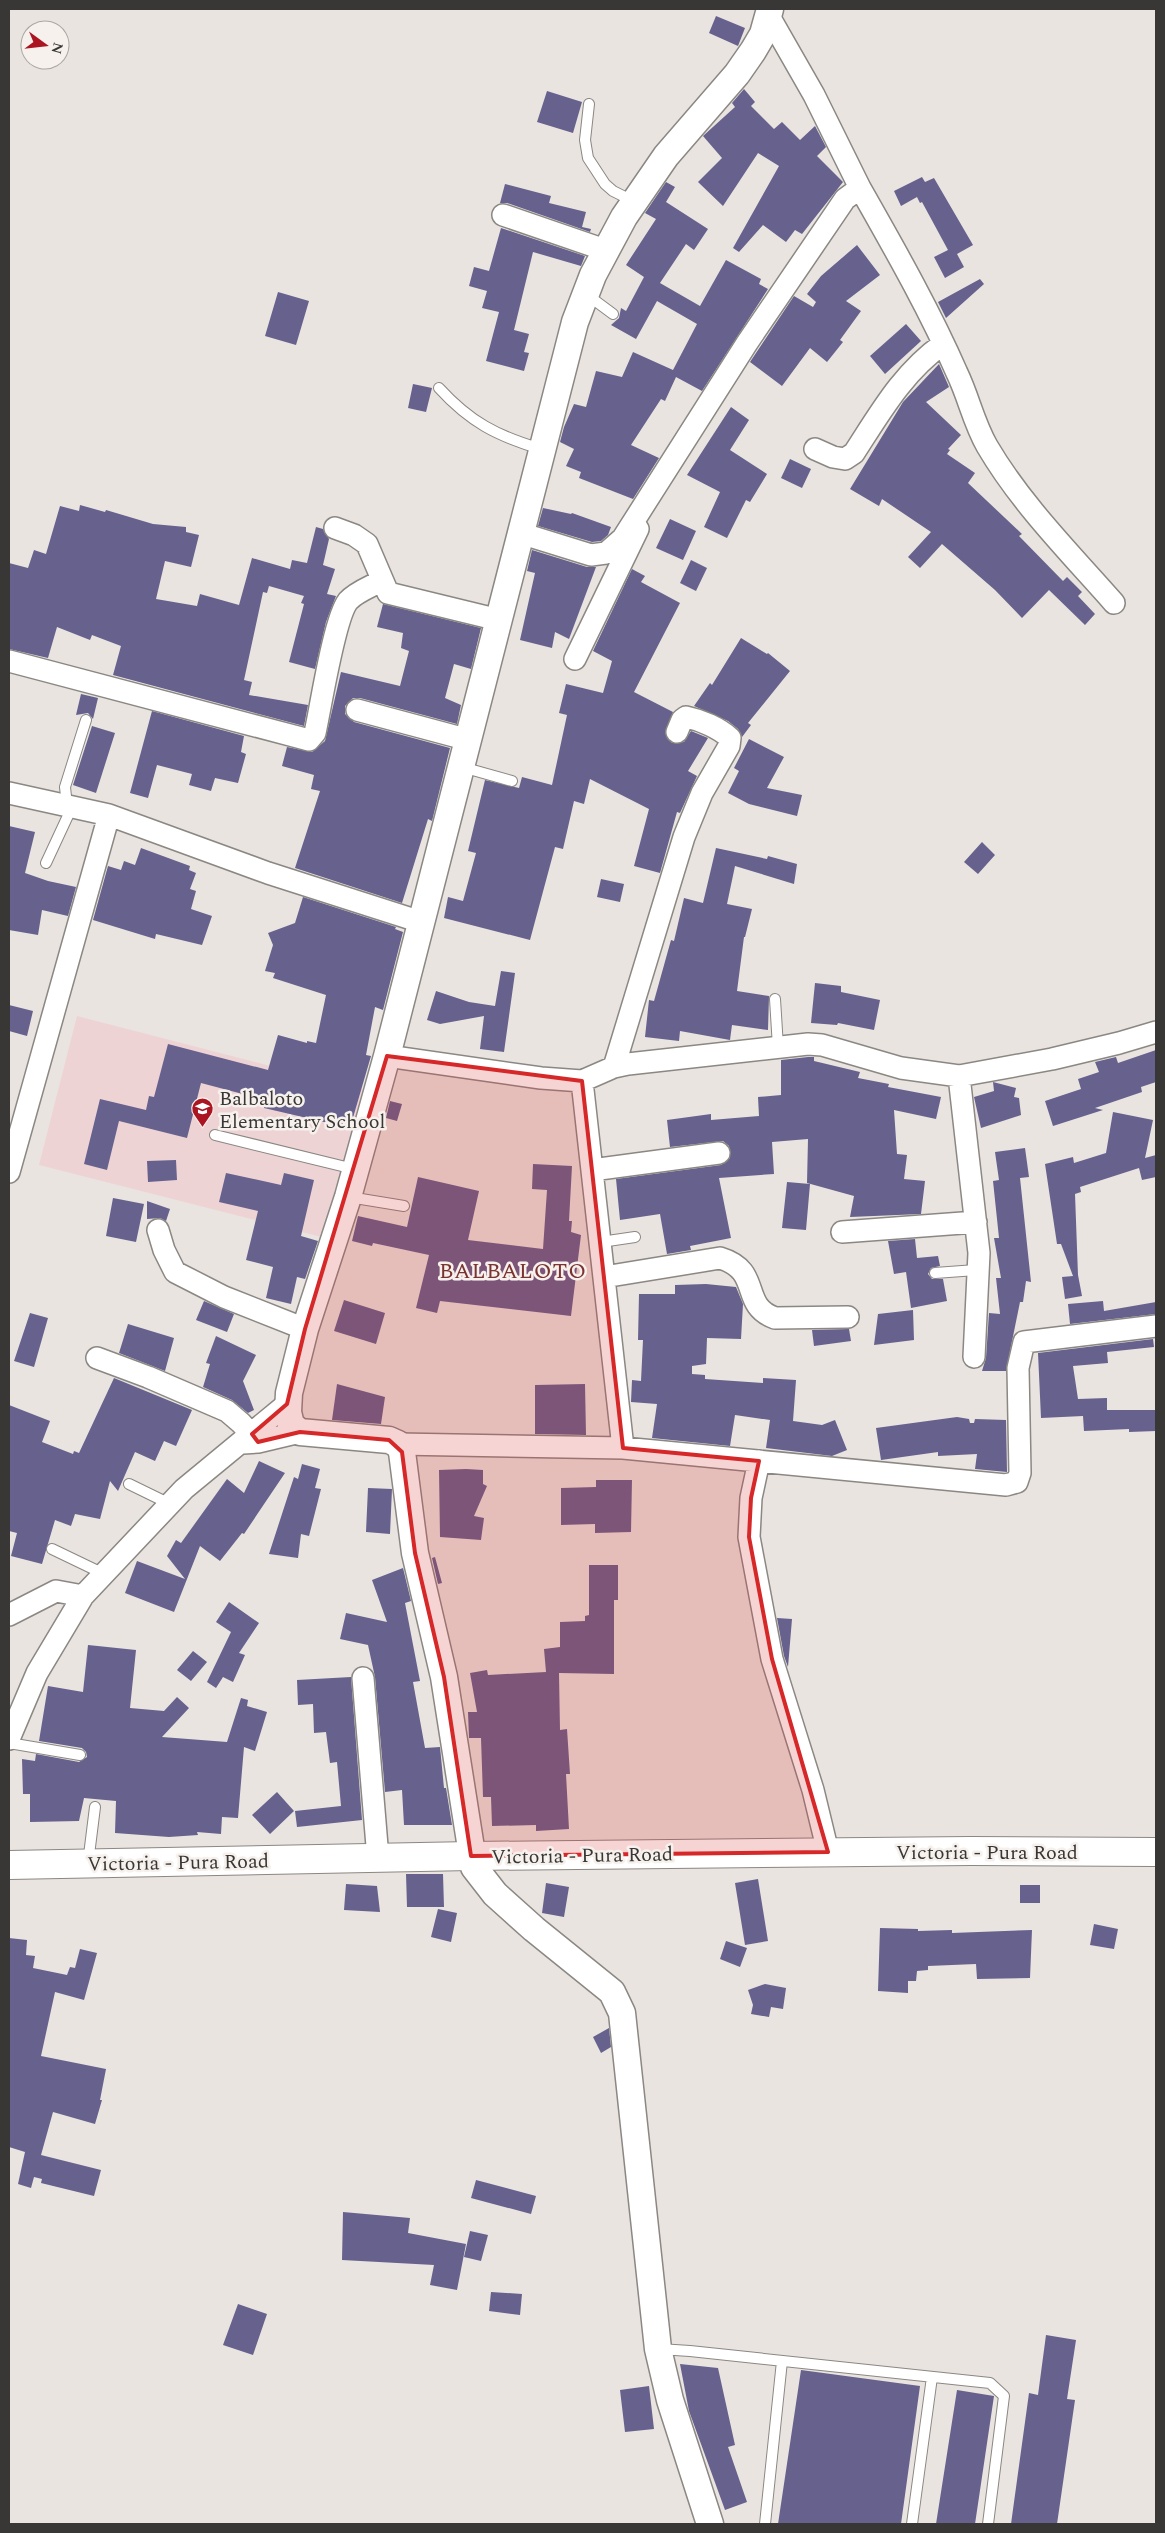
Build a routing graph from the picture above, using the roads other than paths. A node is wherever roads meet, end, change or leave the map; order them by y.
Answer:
1 (770, 13) edge
2 (589, 104) dead end
3 (860, 188) junction
4 (634, 201) junction
5 (502, 216) dead end
6 (605, 250) junction
7 (585, 294) junction
8 (613, 314) dead end
9 (943, 344) junction
10 (439, 388) dead end
11 (815, 449) dead end
12 (542, 450) junction
13 (658, 483) junction
14 (335, 528) dead end
15 (520, 533) junction
16 (381, 581) junction
17 (1114, 603) dead end
18 (499, 620) junction
19 (575, 659) dead end
20 (9, 661) edge
21 (357, 710) dead end
22 (86, 720) dead end
23 (677, 732) dead end
24 (470, 740) junction
25 (462, 767) junction
26 (512, 781) dead end
27 (9, 793) edge
28 (70, 807) junction
29 (109, 815) junction
30 (46, 863) dead end
31 (421, 922) junction
32 (775, 999) dead end
33 (1156, 1032) edge
34 (778, 1047) junction
35 (387, 1056) junction
36 (614, 1067) junction
37 (960, 1076) junction
38 (582, 1081) junction
39 (215, 1135) dead end
40 (719, 1152) dead end
41 (355, 1169) junction
42 (592, 1170) junction
43 (9, 1172) edge
44 (348, 1197) junction
45 (404, 1206) dead end
46 (976, 1222) junction
47 (158, 1230) dead end
48 (842, 1232) dead end
49 (635, 1238) dead end
50 (600, 1242) junction
51 (976, 1270) junction
52 (935, 1273) dead end
53 (604, 1277) junction
54 (848, 1317) dead end
55 (1156, 1326) edge
56 (305, 1329) junction
57 (974, 1357) dead end
58 (97, 1358) dead end
59 (288, 1404) junction
60 (300, 1432) junction
61 (250, 1440) junction
62 (398, 1444) junction
63 (623, 1448) junction
64 (759, 1461) junction
65 (129, 1484) dead end
66 (170, 1504) junction
67 (52, 1549) dead end
68 (104, 1574) junction
69 (83, 1596) junction
70 (9, 1615) edge
71 (364, 1678) dead end
72 (9, 1739) edge
73 (9, 1743) edge
74 (80, 1754) dead end
75 (95, 1807) dead end
76 (828, 1852) junction
77 (1156, 1852) edge
78 (471, 1856) junction
79 (378, 1858) junction
80 (88, 1864) junction
81 (9, 1865) edge
82 (658, 2349) junction
83 (782, 2361) junction
84 (932, 2377) junction
85 (710, 2524) edge
86 (765, 2524) edge
87 (912, 2524) edge
88 (988, 2524) edge

1 - 3 street
1 - 4 street
2 - 4 lane
3 - 9 street
3 - 13 street
4 - 6 street
5 - 6 street
6 - 7 street
7 - 8 lane
7 - 12 street
9 - 11 street
9 - 17 street
10 - 12 lane
12 - 15 street
13 - 15 street
13 - 19 street
14 - 16 street
15 - 18 street
16 - 18 street
16 - 20 street
18 - 24 street
21 - 24 street
22 - 28 lane
23 - 36 street
24 - 25 street
25 - 26 lane
25 - 31 street
27 - 28 street
28 - 29 street
28 - 30 lane
29 - 31 street
29 - 43 street
31 - 35 street
32 - 34 lane
33 - 37 street
34 - 36 street
34 - 37 street
35 - 38 street
35 - 41 street
36 - 38 street
37 - 46 street
38 - 42 street
39 - 41 lane
40 - 42 street
41 - 44 street
42 - 50 street
44 - 45 lane
44 - 56 street
46 - 48 street
46 - 51 street
47 - 56 street
49 - 50 lane
50 - 53 street
51 - 52 lane
51 - 57 street
53 - 54 street
53 - 63 street
55 - 64 street
56 - 59 street
58 - 61 street
59 - 60 street
59 - 61 street
60 - 61 street
60 - 62 street
61 - 66 street
62 - 63 street
62 - 78 street
63 - 64 street
64 - 76 street
65 - 66 lane
66 - 68 street
67 - 68 lane
68 - 69 street
69 - 70 street
69 - 72 street
71 - 79 street
73 - 74 lane
75 - 80 lane
76 - 77 main road, Victoria - Pura Road
76 - 78 main road, Victoria - Pura Road
78 - 79 main road, Victoria - Pura Road
78 - 82 street
79 - 80 main road, Victoria - Pura Road
80 - 81 main road, Victoria - Pura Road
82 - 83 lane
82 - 85 street
83 - 84 lane
83 - 86 lane
84 - 87 lane
84 - 88 lane

